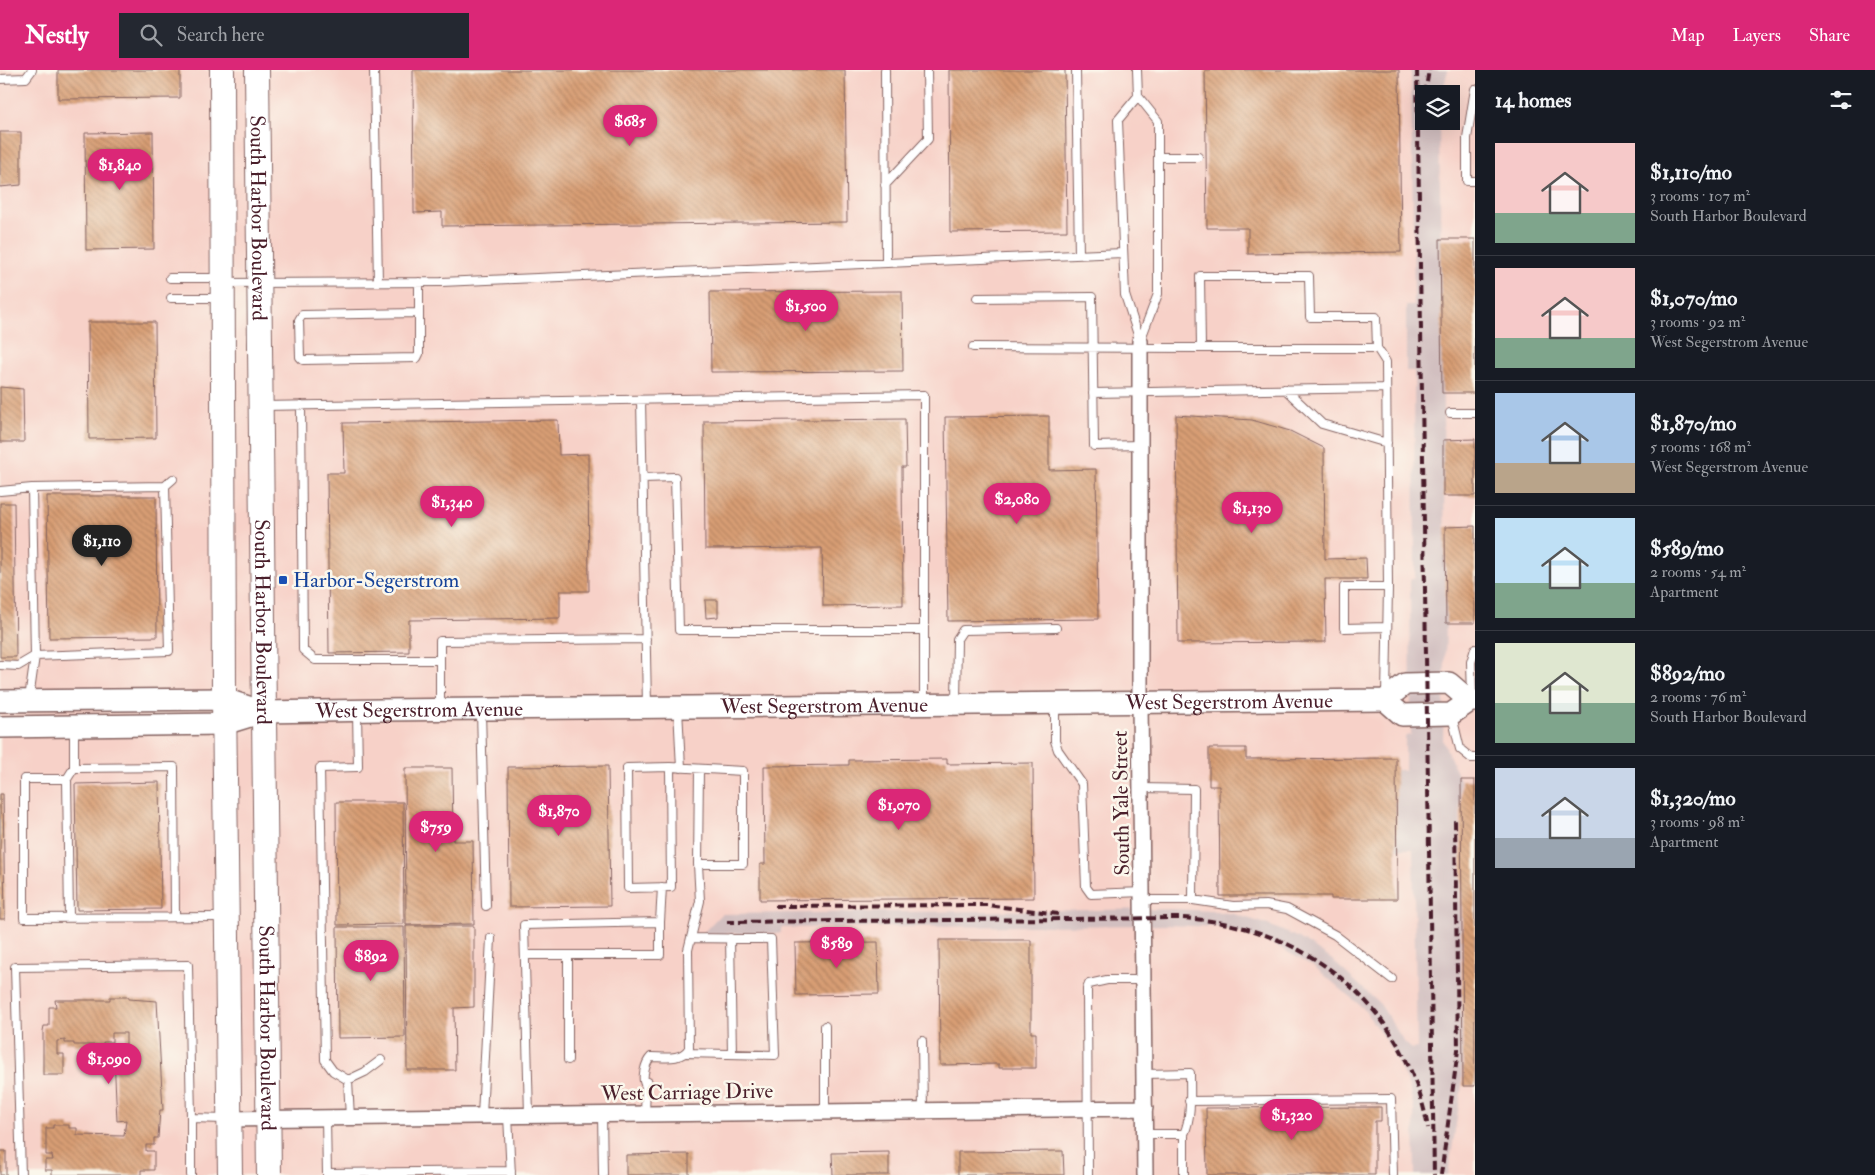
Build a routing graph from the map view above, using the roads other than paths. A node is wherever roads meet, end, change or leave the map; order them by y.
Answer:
1 (32, 70) edge
2 (222, 70) edge
3 (257, 70) edge
4 (374, 70) edge
5 (885, 70) edge
6 (927, 70) edge
7 (1076, 70) edge
8 (1137, 70) edge
9 (0, 79) edge
10 (1475, 89) edge
11 (1138, 96) junction
12 (1158, 157) junction
13 (1198, 157) dead end
14 (1475, 180) edge
15 (885, 184) junction
16 (1123, 253) junction
17 (1079, 255) junction
18 (886, 264) junction
19 (170, 278) dead end
20 (378, 282) junction
21 (419, 282) junction
22 (259, 283) junction
23 (224, 286) junction
24 (170, 298) dead end
25 (977, 298) dead end
26 (418, 313) junction
27 (1140, 343) junction
28 (973, 346) dead end
29 (1093, 347) junction
30 (1201, 348) junction
31 (1377, 348) junction
32 (1386, 388) junction
33 (1285, 390) junction
34 (1141, 392) junction
35 (1093, 393) junction
36 (641, 400) junction
37 (301, 405) junction
38 (260, 406) junction
39 (1450, 413) dead end
40 (1475, 413) edge
41 (1387, 443) junction
42 (1141, 445) junction
43 (642, 478) junction
44 (173, 479) dead end
45 (166, 486) junction
46 (32, 488) junction
47 (0, 490) edge
48 (1388, 587) junction
49 (1387, 627) junction
50 (1056, 628) dead end
51 (924, 630) junction
52 (646, 639) junction
53 (1475, 649) edge
54 (35, 656) junction
55 (439, 660) junction
56 (0, 665) edge
57 (224, 699) junction
58 (1385, 700) junction
59 (0, 701) edge
60 (29, 701) junction
61 (1472, 701) edge
62 (1140, 702) junction
63 (924, 704) junction
64 (956, 704) junction
65 (1055, 704) junction
66 (647, 707) junction
67 (678, 707) junction
68 (481, 709) junction
69 (357, 710) junction
70 (440, 710) junction
71 (263, 712) junction
72 (1451, 714) junction
73 (224, 724) junction
74 (74, 726) junction
75 (0, 727) edge
76 (1475, 758) edge
77 (670, 767) junction
78 (74, 768) junction
79 (680, 768) junction
80 (699, 769) junction
81 (67, 779) junction
82 (1142, 788) junction
83 (698, 864) junction
84 (662, 887) junction
85 (1143, 896) junction
86 (1193, 900) junction
87 (486, 906) dead end
88 (175, 917) junction
89 (227, 917) junction
90 (69, 918) junction
91 (660, 922) junction
92 (492, 938) dead end
93 (691, 938) junction
94 (730, 938) junction
95 (525, 955) junction
96 (568, 955) junction
97 (1392, 979) dead end
98 (1144, 980) junction
99 (825, 1026) dead end
100 (922, 1041) dead end
101 (686, 1053) junction
102 (732, 1054) junction
103 (381, 1060) dead end
104 (568, 1060) dead end
105 (1145, 1074) junction
106 (348, 1080) junction
107 (1189, 1101) junction
108 (1086, 1108) junction
109 (1145, 1108) junction
110 (924, 1111) junction
111 (825, 1112) junction
112 (602, 1114) junction
113 (645, 1114) junction
114 (482, 1116) junction
115 (508, 1116) junction
116 (529, 1116) junction
117 (190, 1118) junction
118 (326, 1118) junction
119 (350, 1118) junction
120 (230, 1119) junction
121 (268, 1119) junction
122 (1145, 1134) junction
123 (1184, 1134) junction
124 (511, 1173) edge
125 (327, 1174) edge
126 (21, 1175) edge
127 (191, 1175) edge
128 (230, 1175) edge
129 (269, 1175) edge
130 (603, 1175) edge
131 (1088, 1175) edge
132 (1145, 1175) edge
133 (1184, 1175) edge
134 (1393, 1175) edge

1 - 9 lane
2 - 23 main road, South Harbor Boulevard
3 - 22 main road, South Harbor Boulevard
4 - 20 lane
5 - 15 lane
6 - 15 lane
7 - 17 lane
8 - 11 lane
10 - 14 lane
11 - 12 lane
11 - 16 lane
12 - 13 lane
12 - 27 lane
15 - 18 lane
16 - 17 lane
16 - 27 lane
17 - 18 lane
18 - 21 lane
19 - 23 lane
20 - 21 lane
20 - 22 lane
21 - 26 lane
22 - 23 lane
22 - 38 main road, South Harbor Boulevard
23 - 24 lane
23 - 57 main road, South Harbor Boulevard
25 - 29 lane
26 - 26 lane
27 - 29 lane
27 - 30 lane
27 - 34 street, South Yale Street
28 - 29 lane
29 - 35 lane
30 - 31 lane
30 - 31 lane
31 - 32 lane
32 - 33 lane
32 - 41 lane
33 - 34 lane
33 - 41 lane
34 - 35 lane
34 - 42 street, South Yale Street
35 - 42 lane
36 - 37 lane
36 - 43 lane
36 - 51 lane
37 - 38 lane
37 - 55 lane
38 - 71 main road, South Harbor Boulevard
39 - 40 lane
41 - 48 lane
42 - 62 street, South Yale Street
43 - 51 lane
43 - 52 lane
44 - 45 lane
45 - 46 lane
45 - 54 lane
46 - 47 lane
46 - 54 lane
48 - 49 lane
48 - 49 lane
49 - 58 lane
50 - 64 lane
51 - 63 lane
52 - 55 lane
52 - 66 lane
53 - 61 lane
54 - 56 lane
54 - 60 lane
55 - 70 lane
57 - 60 main road, West Segerstrom Avenue
57 - 71 main road, West Segerstrom Avenue
57 - 73 main road, South Harbor Boulevard
58 - 61 main road
58 - 62 main road, West Segerstrom Avenue
58 - 72 main road
59 - 60 main road, West Segerstrom Avenue
61 - 72 main road
62 - 65 main road, West Segerstrom Avenue
62 - 82 street, South Yale Street
63 - 64 main road, West Segerstrom Avenue
63 - 67 main road, West Segerstrom Avenue
64 - 65 main road, West Segerstrom Avenue
65 - 85 lane
66 - 67 main road, West Segerstrom Avenue
66 - 68 main road, West Segerstrom Avenue
67 - 79 lane
68 - 70 main road, West Segerstrom Avenue
68 - 87 lane
69 - 70 main road, West Segerstrom Avenue
69 - 71 main road, West Segerstrom Avenue
69 - 106 lane
71 - 73 main road, West Segerstrom Avenue
71 - 121 main road, South Harbor Boulevard
72 - 76 lane
73 - 74 main road, West Segerstrom Avenue
73 - 89 main road, South Harbor Boulevard
74 - 75 main road, West Segerstrom Avenue
74 - 78 lane
77 - 79 lane
77 - 84 lane
77 - 84 lane
78 - 81 lane
78 - 88 lane
79 - 80 lane
80 - 83 lane
80 - 83 lane
81 - 90 lane
81 - 90 lane
82 - 85 street, South Yale Street
82 - 86 lane
83 - 93 lane
84 - 91 lane
85 - 86 lane
85 - 98 street, South Yale Street
86 - 97 lane
88 - 89 lane
88 - 90 lane
89 - 120 main road, South Harbor Boulevard
91 - 95 lane
91 - 96 lane
92 - 114 lane
93 - 94 lane
93 - 101 lane
94 - 102 lane
94 - 102 lane
95 - 96 lane
95 - 116 lane
96 - 104 lane
98 - 105 street, South Yale Street
98 - 108 lane
99 - 111 lane
100 - 110 lane
101 - 102 lane
101 - 113 lane
103 - 106 lane
105 - 107 lane
105 - 109 street, South Yale Street
106 - 119 lane
107 - 123 lane
107 - 134 lane
108 - 109 street, West Carriage Drive
108 - 110 street, West Carriage Drive
108 - 131 lane
109 - 122 street, South Yale Street
110 - 111 street, West Carriage Drive
111 - 113 street, West Carriage Drive
112 - 113 street, West Carriage Drive
112 - 116 street, West Carriage Drive
112 - 130 lane
114 - 115 street, West Carriage Drive
114 - 119 street, West Carriage Drive
115 - 116 street, West Carriage Drive
115 - 124 lane
117 - 120 lane
117 - 126 lane
117 - 127 lane
118 - 119 street, West Carriage Drive
118 - 121 street, West Carriage Drive
118 - 125 lane
120 - 121 street, West Carriage Drive
120 - 128 main road, South Harbor Boulevard
121 - 129 main road, South Harbor Boulevard
122 - 123 lane
122 - 132 street, South Yale Street
123 - 133 lane
124 - 125 lane

